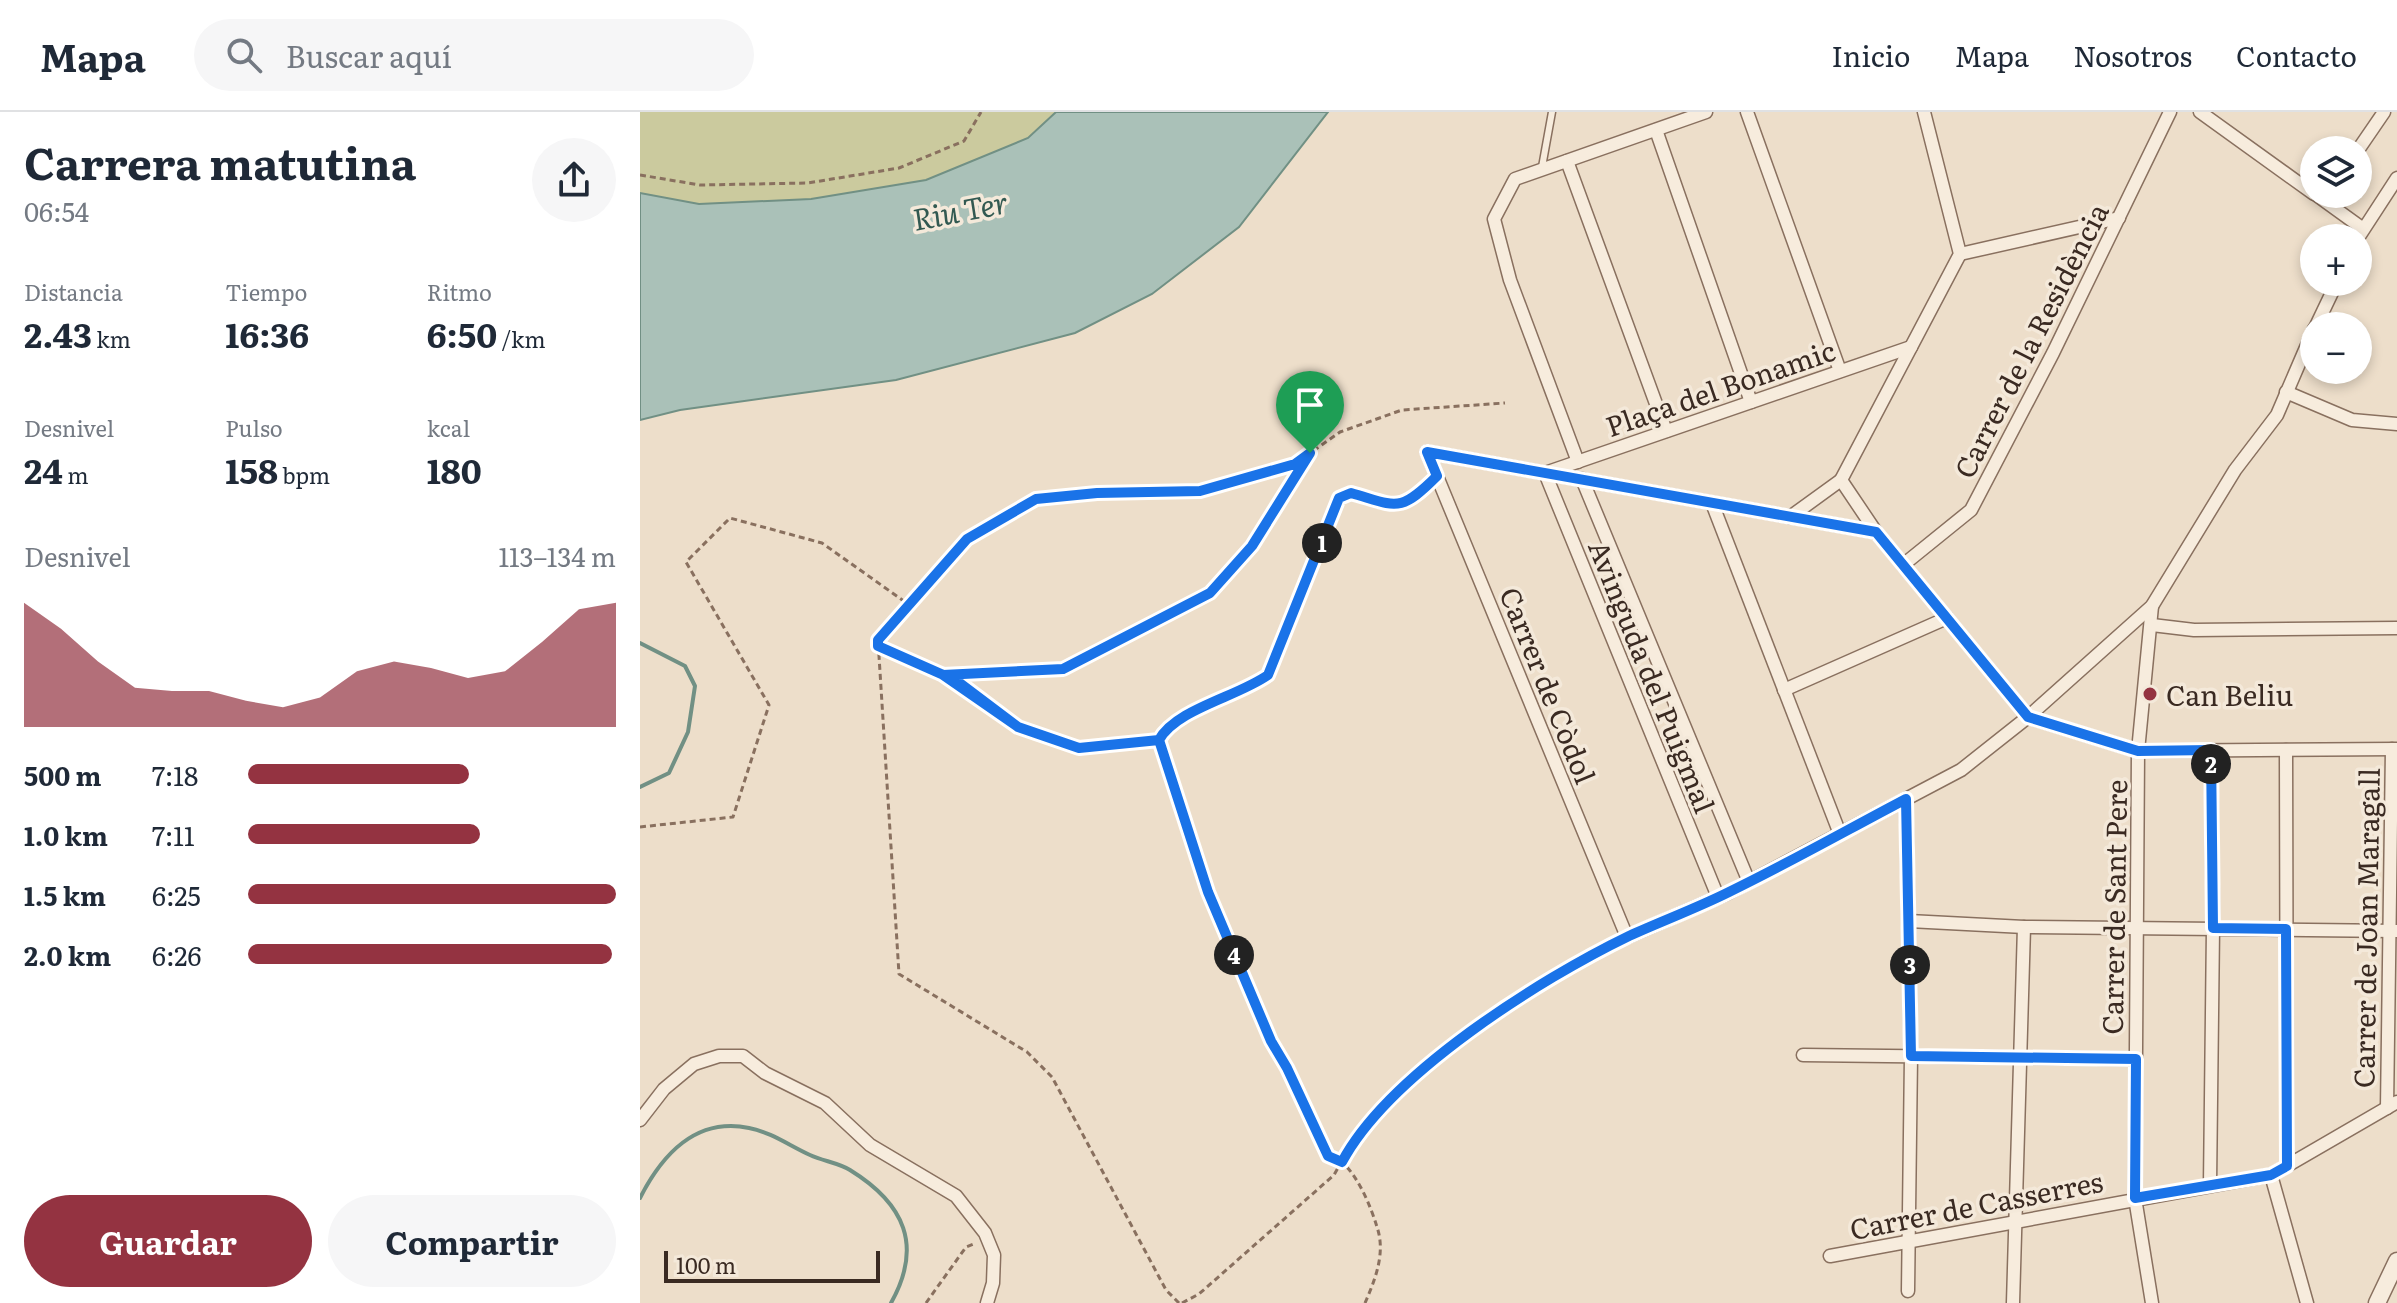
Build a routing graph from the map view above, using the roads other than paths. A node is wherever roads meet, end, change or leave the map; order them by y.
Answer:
1 (1552, 112) edge
2 (1706, 112) edge
3 (1747, 112) edge
4 (1924, 112) edge
5 (2170, 112) edge
6 (2200, 112) edge
7 (2384, 112) edge
8 (1656, 130) junction
9 (2368, 136) edge
10 (1567, 161) junction
11 (1541, 170) junction
12 (2397, 178) edge
13 (2300, 182) edge
14 (2333, 208) edge
15 (2119, 218) junction
16 (2350, 224) edge
17 (2366, 224) edge
18 (1960, 254) junction
19 (1911, 347) junction
20 (2300, 361) edge
21 (1840, 371) junction
22 (2286, 392) junction
23 (1751, 402) junction
24 (2397, 424) edge
25 (1666, 431) junction
26 (1578, 462) junction
27 (1545, 473) junction
28 (1582, 479) junction
29 (1841, 480) junction
30 (1712, 503) junction
31 (1790, 517) junction
32 (1876, 532) junction
33 (1903, 565) junction
34 (2152, 606) junction
35 (1947, 618) junction
36 (2152, 625) junction
37 (2397, 628) edge
38 (1784, 690) junction
39 (2028, 717) junction
40 (2395, 749) edge
41 (2211, 750) junction
42 (2286, 750) junction
43 (2138, 751) junction
44 (1906, 799) junction
45 (1840, 834) junction
46 (1749, 882) junction
47 (1718, 897) junction
48 (1909, 921) junction
49 (2137, 926) junction
50 (2024, 927) junction
51 (2213, 928) junction
52 (2286, 929) junction
53 (2393, 931) edge
54 (1803, 1055) dead end
55 (1911, 1056) junction
56 (2021, 1057) junction
57 (2136, 1059) junction
58 (2392, 1105) edge
59 (640, 1120) edge
60 (2287, 1166) junction
61 (2271, 1175) junction
62 (2210, 1185) junction
63 (2135, 1198) junction
64 (2017, 1221) junction
65 (1908, 1242) junction
66 (1830, 1256) dead end
67 (2397, 1261) edge
68 (1908, 1291) dead end
69 (987, 1303) edge
70 (2013, 1303) edge
71 (2152, 1303) edge
72 (2307, 1303) edge
73 (2377, 1303) edge

1 - 11 lane
2 - 8 street
3 - 21 street
4 - 18 street
5 - 15 street, Carrer de la Residència
6 - 13 street
7 - 9 street
8 - 10 street
8 - 23 street
10 - 11 street
10 - 25 street
11 - 26 street
12 - 17 street
14 - 16 street
15 - 18 street
15 - 33 street, Carrer de la Residència
18 - 19 street
19 - 21 street, Plaça del Bonamic
19 - 29 street
20 - 22 street
21 - 23 street, Plaça del Bonamic
22 - 24 street
22 - 34 street
23 - 25 street, Plaça del Bonamic
25 - 26 street, Plaça del Bonamic
26 - 27 street, Plaça del Bonamic
27 - 28 street
27 - 47 street, Avinguda del Puigmal
27 - 47 street, Carrer de Còdol
28 - 30 street
28 - 46 street, Avinguda del Puigmal
29 - 31 street
29 - 32 street
30 - 31 street
30 - 38 street
31 - 32 street
32 - 33 street
33 - 35 street
34 - 36 street, Carrer de Sant Pere
34 - 39 street
35 - 38 street
35 - 39 street
36 - 37 street
36 - 43 street, Carrer de Sant Pere
38 - 45 street
39 - 43 street
39 - 44 street
40 - 42 street
40 - 53 street, Carrer de Joan Maragall
41 - 42 street
41 - 43 street
41 - 51 street
42 - 52 street
43 - 49 street, Carrer de Sant Pere
44 - 45 street
44 - 48 street
45 - 46 street
46 - 47 street
48 - 50 street
48 - 55 street
49 - 50 street
49 - 51 street
49 - 57 street, Carrer de Sant Pere
50 - 56 street
51 - 52 street
51 - 62 street
52 - 53 street
52 - 60 street
53 - 58 street, Carrer de Joan Maragall
54 - 55 street
55 - 56 street
55 - 65 street
56 - 57 street
56 - 64 street
57 - 63 street, Carrer de Sant Pere
58 - 60 street, Carrer de Casserres
59 - 69 street
60 - 61 street, Carrer de Casserres
61 - 62 street, Carrer de Casserres
61 - 72 street
62 - 63 street, Carrer de Casserres
63 - 64 street, Carrer de Casserres
63 - 71 street, Carrer de Sant Pere
64 - 65 street, Carrer de Casserres
64 - 70 street
65 - 66 street, Carrer de Casserres
65 - 68 street
67 - 73 street

